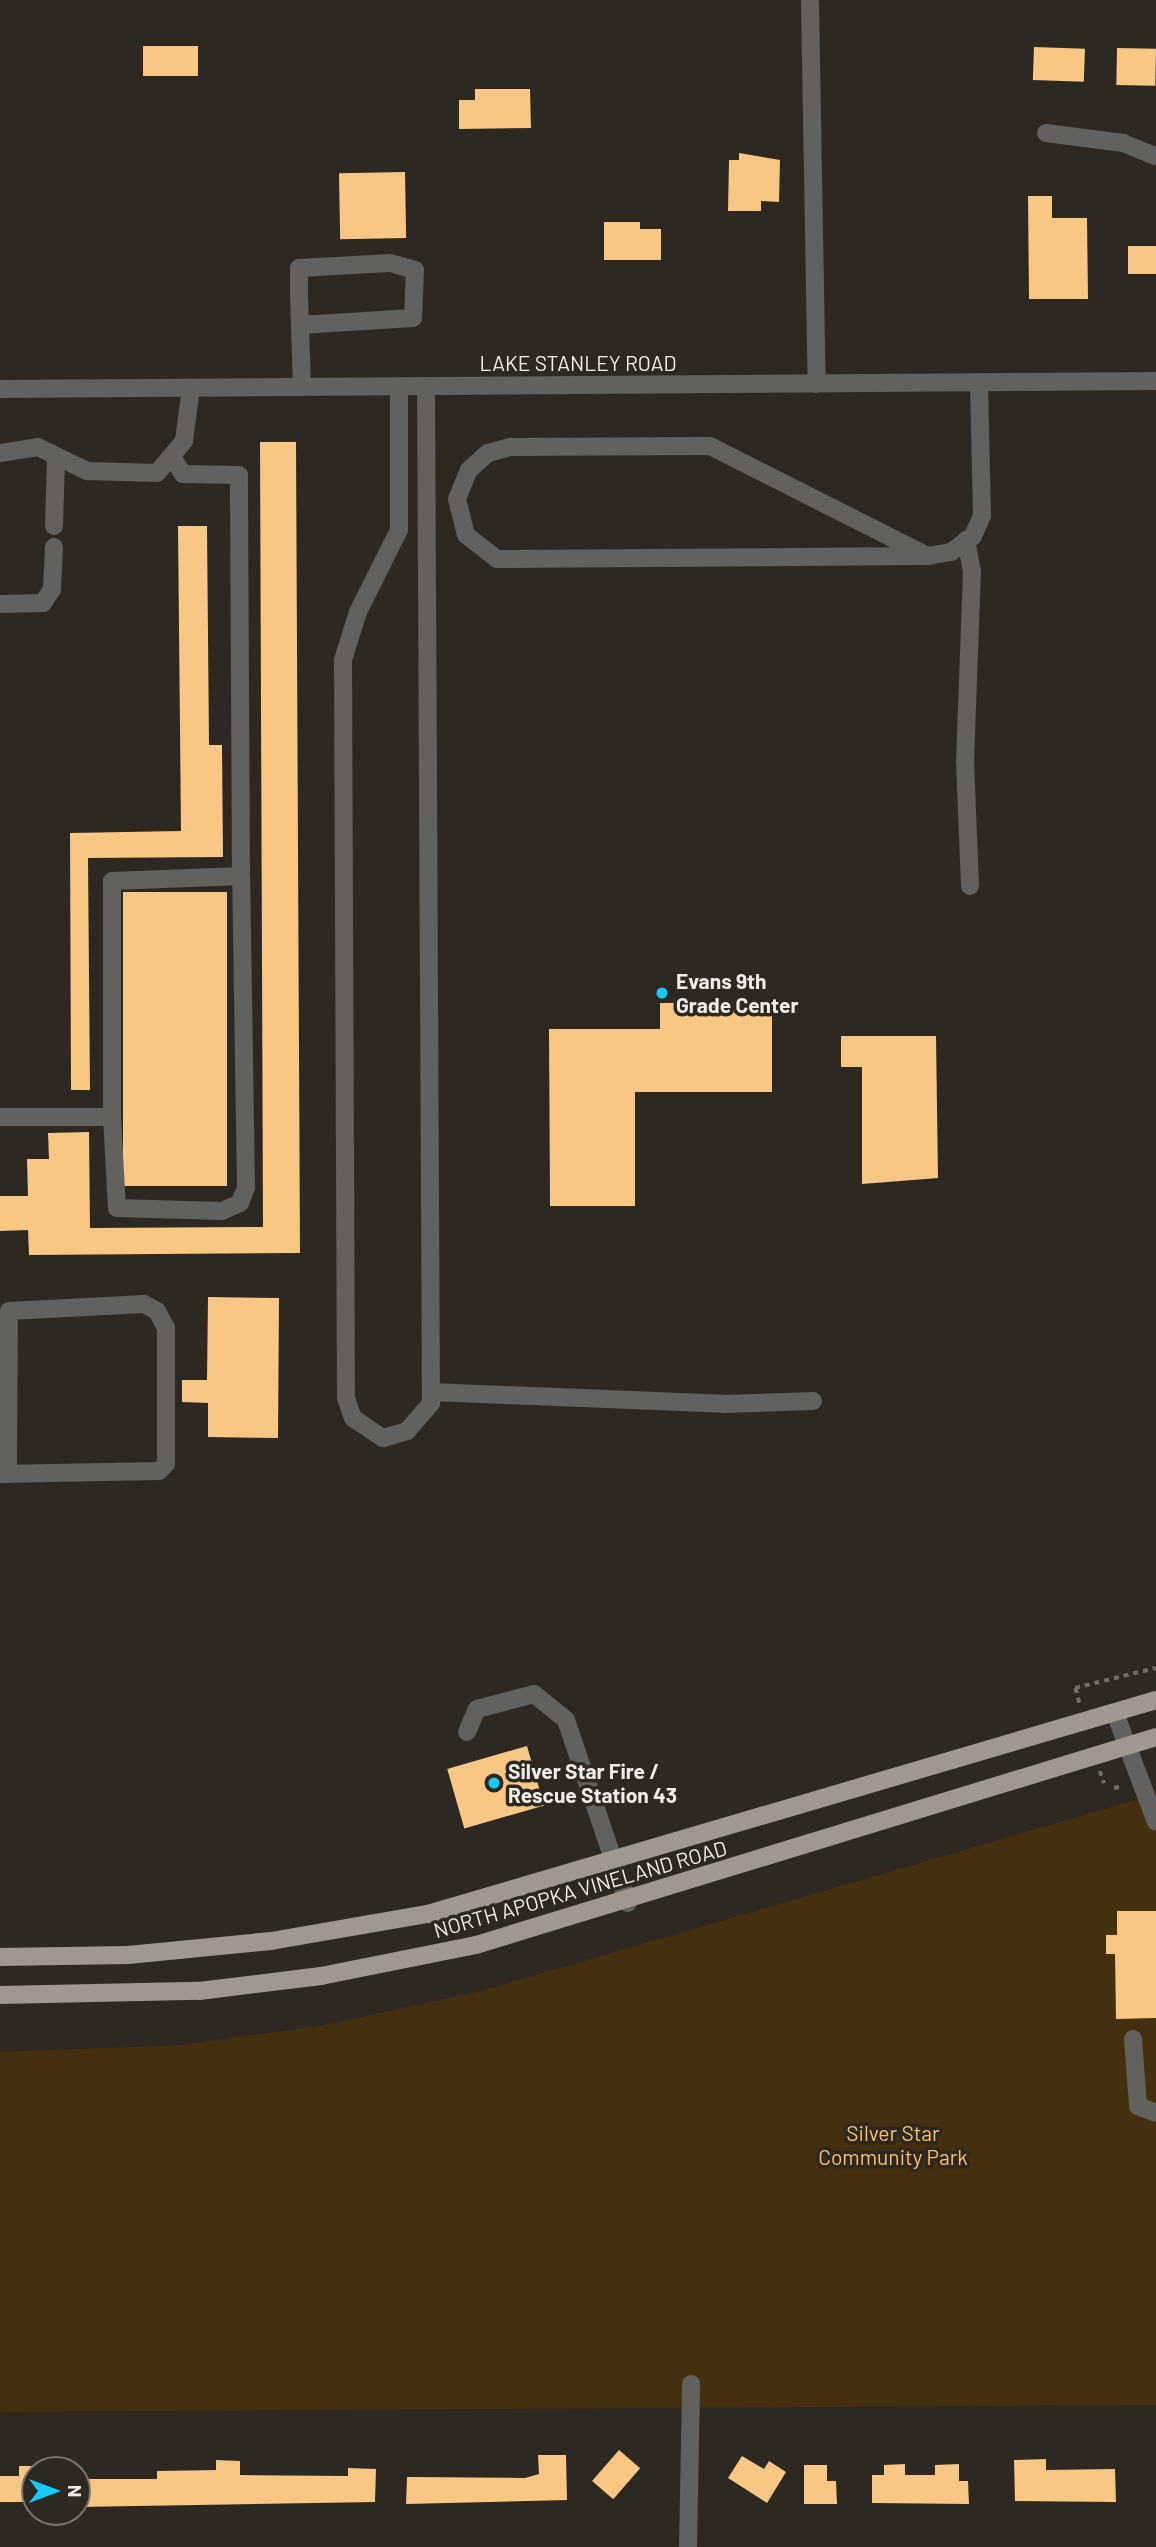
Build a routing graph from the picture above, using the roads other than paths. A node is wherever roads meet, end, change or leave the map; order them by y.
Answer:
1 (810, 2) dead end
2 (1045, 133) dead end
3 (1156, 156) edge
4 (300, 325) junction
5 (1156, 381) edge
6 (979, 382) junction
7 (817, 384) junction
8 (302, 387) junction
9 (399, 387) junction
10 (426, 387) junction
11 (191, 388) junction
12 (0, 389) edge
13 (0, 453) edge
14 (56, 457) junction
15 (174, 460) junction
16 (54, 526) dead end
17 (966, 540) junction
18 (54, 547) dead end
19 (928, 555) junction
20 (0, 604) edge
21 (241, 876) junction
22 (970, 886) dead end
23 (0, 1117) edge
24 (112, 1117) junction
25 (431, 1392) junction
26 (813, 1401) dead end
27 (4, 1474) edge
28 (1156, 1700) edge
29 (1115, 1713) junction
30 (467, 1732) dead end
31 (1156, 1737) edge
32 (1125, 1747) junction
33 (1156, 1822) edge
34 (615, 1864) junction
35 (628, 1903) junction
36 (0, 1957) edge
37 (0, 1995) edge
38 (1133, 2039) dead end
39 (1156, 2113) edge
40 (691, 2384) dead end
41 (688, 2547) edge

1 - 7 street
2 - 3 street
4 - 4 street
4 - 8 street
5 - 6 street, LAKE STANLEY ROAD
6 - 7 street, LAKE STANLEY ROAD
6 - 17 street
7 - 10 street, LAKE STANLEY ROAD
8 - 9 street, LAKE STANLEY ROAD
8 - 11 street, LAKE STANLEY ROAD
9 - 10 street, LAKE STANLEY ROAD
9 - 25 street
10 - 25 street
11 - 12 street, LAKE STANLEY ROAD
11 - 15 street
13 - 14 street
14 - 15 street
14 - 16 street
15 - 21 street
17 - 19 street
17 - 22 street
18 - 20 street
19 - 19 street
21 - 24 street
21 - 24 street
23 - 24 street
25 - 26 street
27 - 27 street
28 - 29 main road, NORTH APOPKA VINELAND ROAD
29 - 32 street
29 - 34 main road, NORTH APOPKA VINELAND ROAD
30 - 34 street
31 - 32 main road, NORTH APOPKA VINELAND ROAD
32 - 33 street
32 - 35 main road, NORTH APOPKA VINELAND ROAD
34 - 35 street
34 - 36 main road, NORTH APOPKA VINELAND ROAD
35 - 37 main road, NORTH APOPKA VINELAND ROAD
38 - 39 street
40 - 41 street

